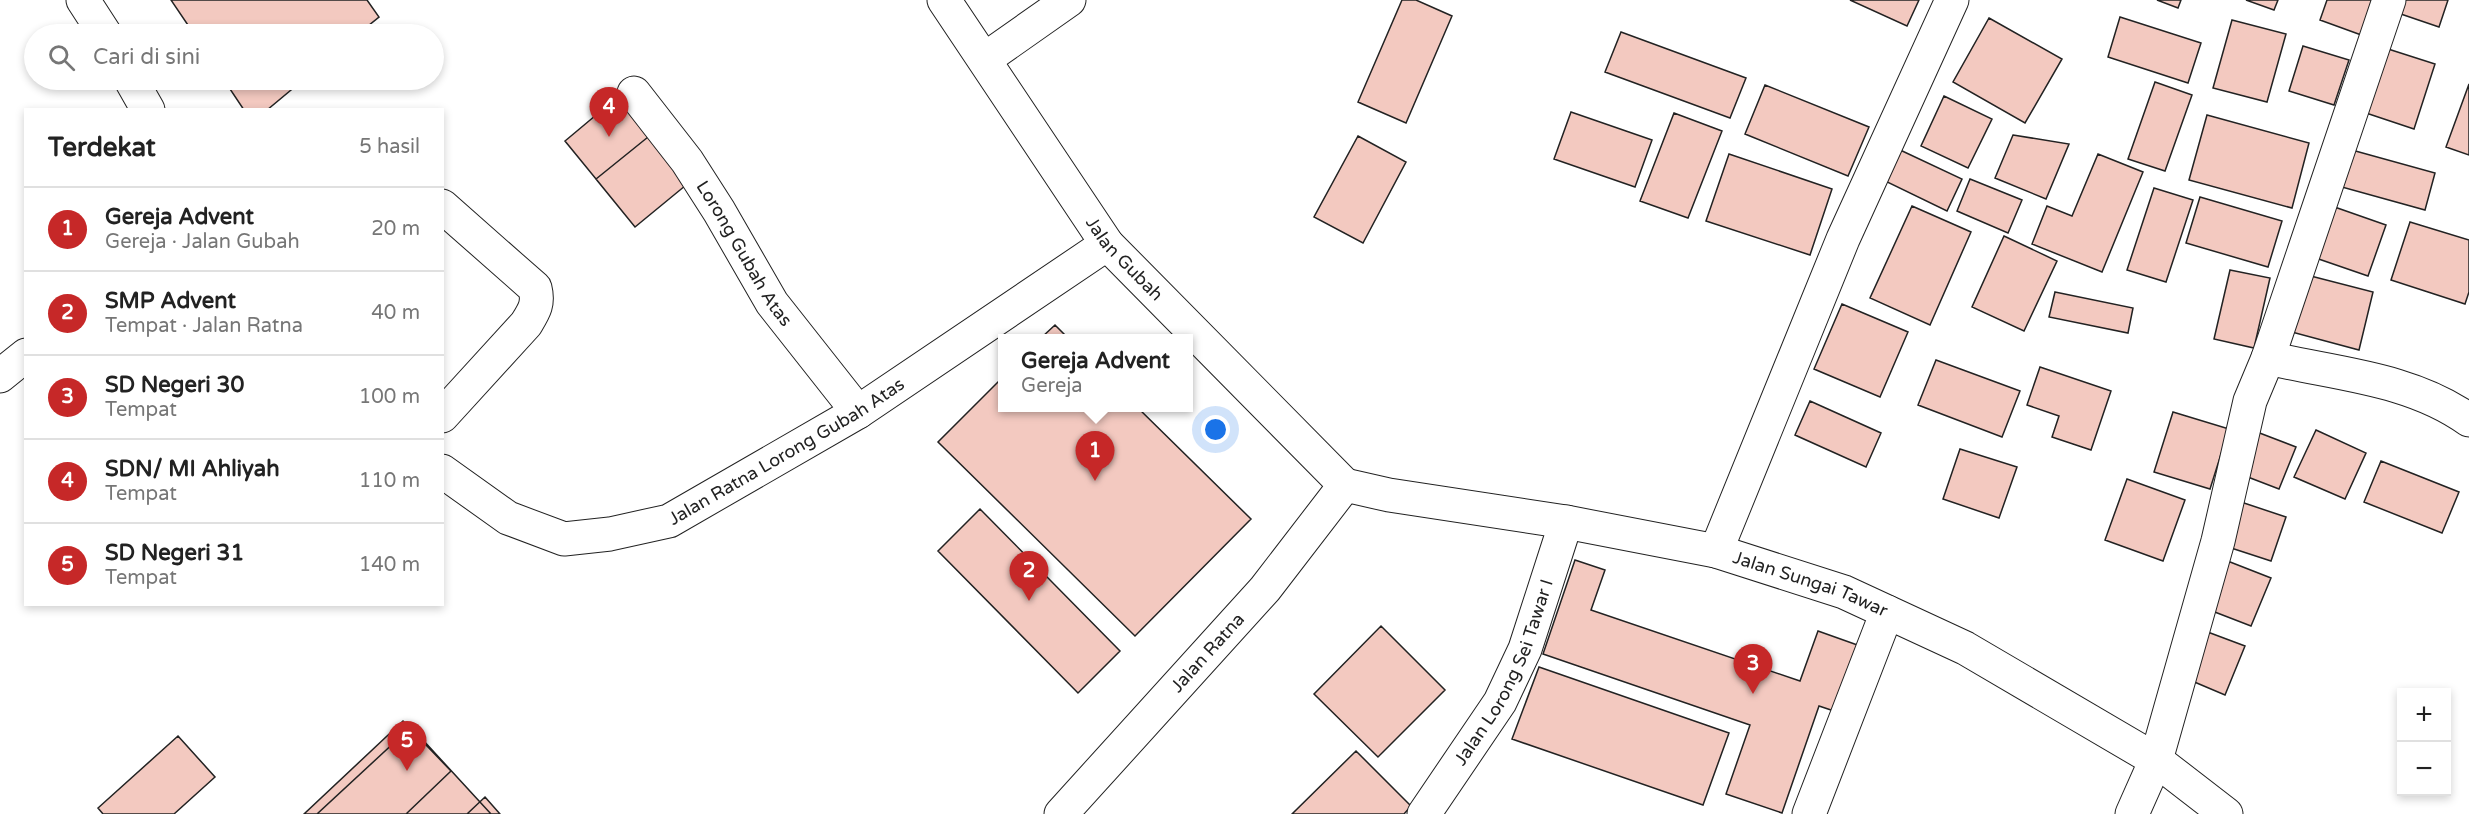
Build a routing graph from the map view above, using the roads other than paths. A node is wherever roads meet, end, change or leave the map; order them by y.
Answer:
1 (84, 0) edge
2 (944, 0) edge
3 (1069, 0) edge
4 (1952, 0) edge
5 (2389, 0) edge
6 (99, 24) edge
7 (985, 59) junction
8 (137, 90) edge
9 (634, 93) dead end
10 (147, 108) edge
11 (444, 208) edge
12 (1107, 244) junction
13 (24, 356) edge
14 (2266, 360) junction
15 (0, 376) edge
16 (858, 412) junction
17 (444, 414) edge
18 (2469, 420) edge
19 (444, 472) edge
20 (1344, 485) junction
21 (1566, 522) junction
22 (1716, 551) junction
23 (1887, 612) junction
24 (2156, 760) junction
25 (1062, 814) edge
26 (1424, 814) edge
27 (1809, 814) edge
28 (2132, 814) edge
29 (2226, 814) edge

1 - 6 street
2 - 7 street, Jalan Gubah
3 - 7 street
4 - 22 street
5 - 14 street
7 - 12 street, Jalan Gubah
8 - 10 street
9 - 16 street, Lorong Gubah Atas
11 - 17 street
12 - 16 street, Jalan Ratna Lorong Gubah Atas
12 - 20 street, Jalan Gubah
13 - 15 street
14 - 18 street
14 - 24 street
16 - 19 street, Jalan Ratna Lorong Gubah Atas
20 - 21 street, Jalan Sungai Tawar
20 - 25 street, Jalan Ratna
21 - 22 street, Jalan Sungai Tawar
21 - 26 street, Jalan Lorong Sei Tawar I
22 - 23 street, Jalan Sungai Tawar
23 - 24 street, Jalan Sungai Tawar
23 - 27 street
24 - 28 street
24 - 29 street, Jalan Sungai Tawar

